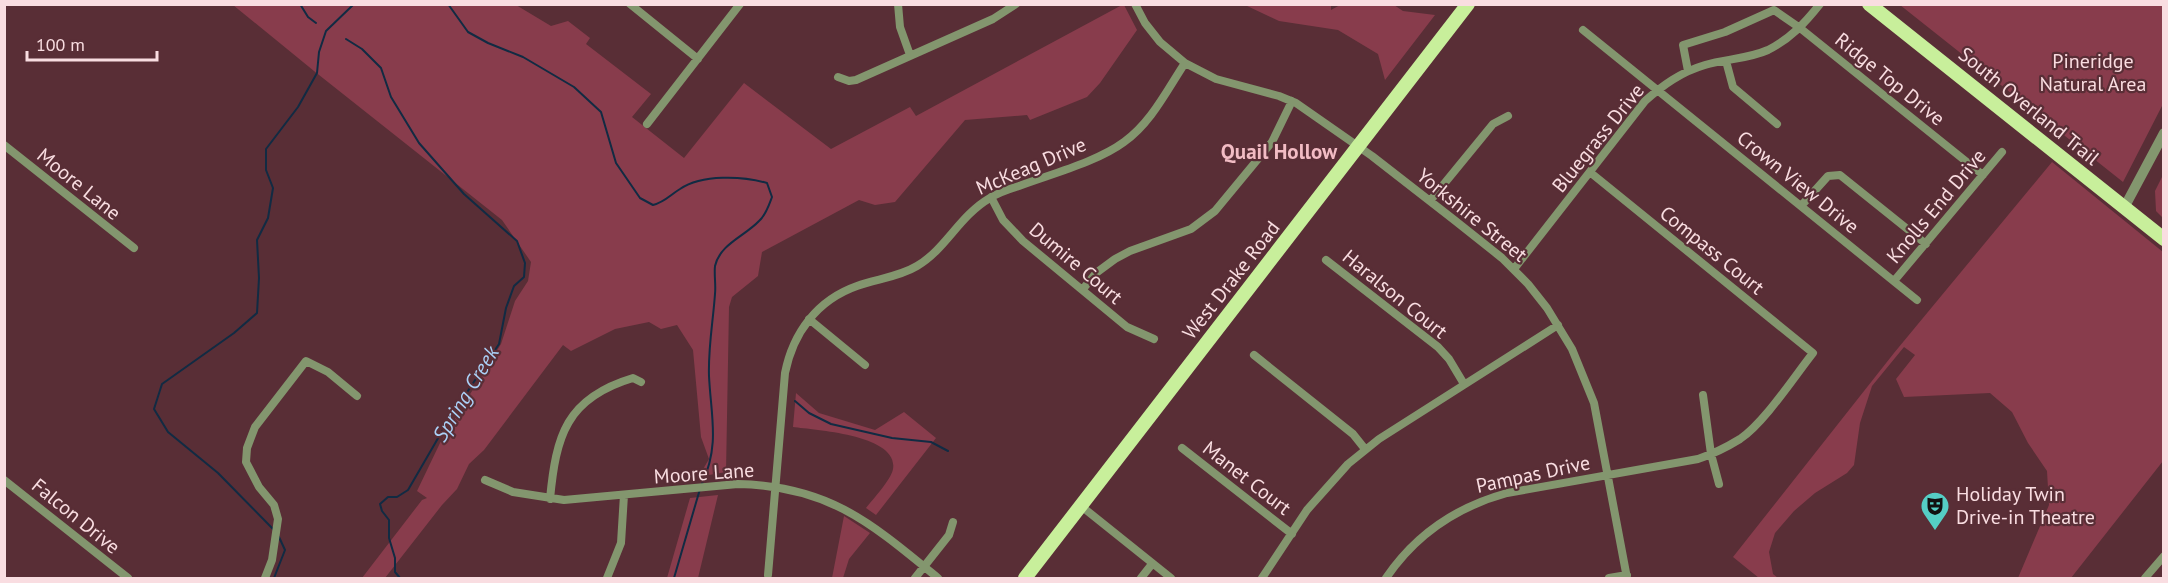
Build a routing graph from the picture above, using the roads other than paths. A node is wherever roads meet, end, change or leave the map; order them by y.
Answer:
1 (630, 4) edge
2 (740, 4) edge
3 (898, 4) edge
4 (1016, 4) edge
5 (1136, 4) edge
6 (1468, 4) edge
7 (1820, 4) edge
8 (1869, 4) edge
9 (1800, 28) junction
10 (1582, 30) dead end
11 (910, 55) junction
12 (698, 59) junction
13 (1726, 61) junction
14 (1185, 63) junction
15 (1688, 71) junction
16 (838, 77) dead end
17 (1658, 90) junction
18 (1292, 101) junction
19 (1508, 116) dead end
20 (647, 124) dead end
21 (1777, 124) dead end
22 (2163, 133) edge
23 (4, 145) edge
24 (1358, 147) junction
25 (2002, 152) dead end
26 (1591, 173) junction
27 (1983, 175) junction
28 (991, 197) junction
29 (1430, 201) junction
30 (1801, 206) junction
31 (2124, 208) junction
32 (2163, 239) edge
33 (1926, 244) junction
34 (134, 248) dead end
35 (1326, 260) dead end
36 (1514, 269) junction
37 (1894, 282) junction
38 (1083, 289) junction
39 (1917, 300) dead end
40 (809, 319) junction
41 (1558, 325) junction
42 (1154, 339) dead end
43 (1813, 353) joint
44 (1254, 355) dead end
45 (865, 365) dead end
46 (640, 382) dead end
47 (1464, 384) junction
48 (1702, 395) dead end
49 (357, 396) dead end
50 (1182, 448) dead end
51 (1365, 449) junction
52 (1711, 454) junction
53 (1607, 475) junction
54 (4, 480) edge
55 (484, 480) dead end
56 (1719, 484) dead end
57 (776, 487) junction
58 (624, 495) junction
59 (550, 499) junction
60 (1081, 506) junction
61 (953, 522) dead end
62 (1292, 534) junction
63 (2163, 556) edge
64 (1152, 564) junction
65 (924, 567) junction
66 (768, 574) dead end
67 (1627, 577) edge
68 (128, 579) edge
69 (265, 579) edge
70 (608, 579) edge
71 (915, 579) edge
72 (938, 579) edge
73 (1025, 579) edge
74 (1141, 579) edge
75 (1171, 579) edge
76 (1262, 579) edge
77 (1386, 579) edge
78 (1609, 579) edge
79 (2145, 579) edge

1 - 12 street
2 - 12 street
3 - 11 street
4 - 11 street
5 - 14 street, Yorkshire Street
6 - 24 main road, West Drake Road
7 - 9 street, Bluegrass Drive
8 - 31 main road, South Overland Trail
9 - 13 street, Bluegrass Drive
9 - 15 street, Ridge Top Drive
9 - 27 street, Ridge Top Drive
10 - 17 street, Crown View Drive
11 - 16 street
12 - 20 street
13 - 15 street, Bluegrass Drive
13 - 21 street
14 - 18 street, Yorkshire Street
14 - 28 street, McKeag Drive
15 - 17 street, Bluegrass Drive
17 - 26 street, Bluegrass Drive
17 - 30 street, Crown View Drive
18 - 24 street, Yorkshire Street
18 - 38 street
19 - 29 street
22 - 31 street
23 - 34 street, Moore Lane
24 - 29 street, Yorkshire Street
24 - 60 main road, West Drake Road
25 - 27 street, Knolls End Drive
26 - 36 street, Bluegrass Drive
26 - 43 street, Compass Court
27 - 33 street, Knolls End Drive
28 - 38 street, Dumire Court
28 - 40 street, McKeag Drive
29 - 36 street, Yorkshire Street
30 - 33 street
30 - 37 street, Crown View Drive
31 - 32 main road, South Overland Trail
33 - 37 street, Knolls End Drive
35 - 47 street, Haralson Court
36 - 41 street, Yorkshire Street
37 - 39 street, Crown View Drive
38 - 42 street, Dumire Court
40 - 45 street
40 - 57 street, McKeag Drive
41 - 47 street
41 - 53 street, Yorkshire Street
43 - 52 street, Pampas Drive
44 - 51 street
46 - 59 street
47 - 51 street
48 - 52 street
49 - 69 street
50 - 62 street, Manet Court
51 - 62 street
52 - 53 street, Pampas Drive
52 - 56 street
53 - 67 street, Yorkshire Street
53 - 77 street, Pampas Drive
54 - 68 street, Falcon Drive
55 - 59 street, Moore Lane
57 - 58 street, Moore Lane
57 - 65 street, Moore Lane
57 - 66 street, McKeag Drive
58 - 59 street, Moore Lane
58 - 70 street
60 - 64 street
60 - 73 main road, West Drake Road
61 - 65 street
62 - 76 street
63 - 79 street
64 - 74 street
64 - 75 street
65 - 71 street
65 - 72 street, Moore Lane
67 - 78 street

